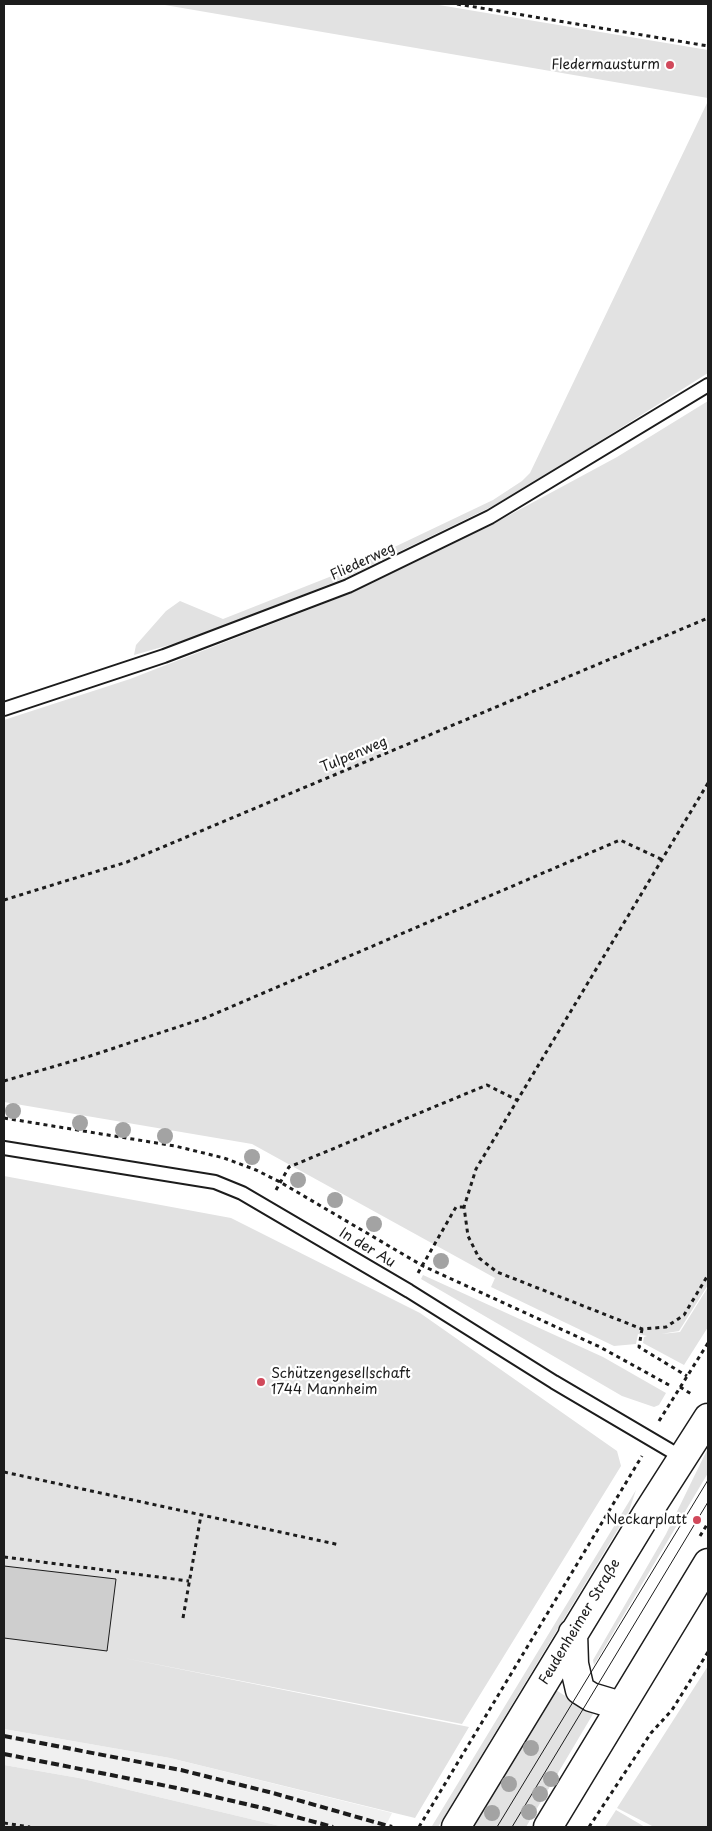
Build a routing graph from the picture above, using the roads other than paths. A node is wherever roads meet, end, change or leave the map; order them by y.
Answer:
1 (708, 386) edge
2 (4, 709) edge
3 (4, 1148) edge
4 (708, 1418) edge
5 (683, 1458) junction
6 (708, 1563) edge
7 (573, 1633) junction
8 (621, 1706) junction
9 (456, 1827) edge
10 (548, 1827) edge

1 - 2 lane, Fliederweg
3 - 5 lane, In der Au
4 - 5 main road, Feudenheimer Straße
5 - 7 main road, Feudenheimer Straße
6 - 8 main road
7 - 8 main road
7 - 9 main road, Feudenheimer Straße
8 - 10 main road

